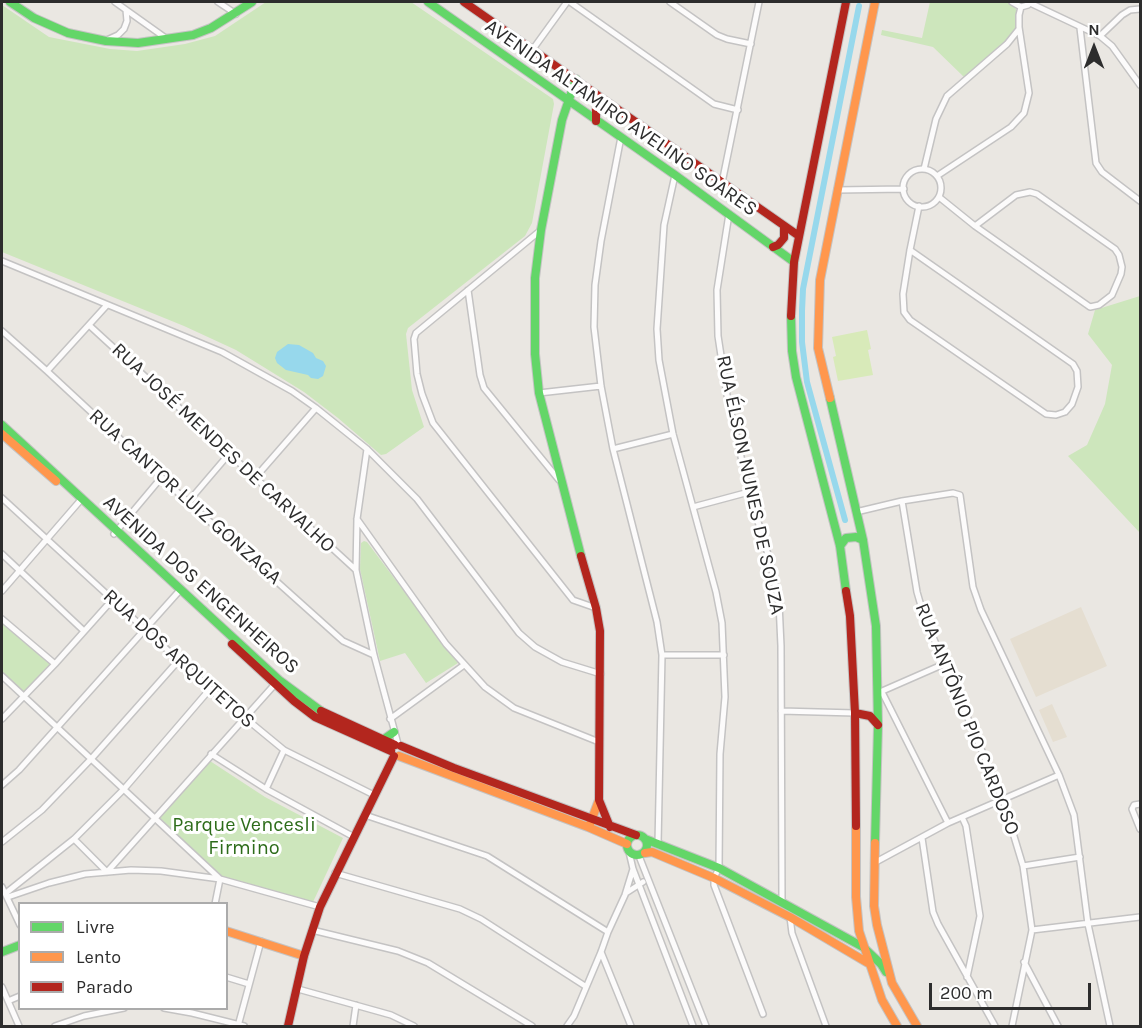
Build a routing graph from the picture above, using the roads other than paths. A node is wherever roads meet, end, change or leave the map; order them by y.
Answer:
1 (10, 2) edge
2 (115, 2) edge
3 (218, 2) edge
4 (252, 2) edge
5 (428, 2) edge
6 (464, 2) edge
7 (568, 2) edge
8 (670, 2) edge
9 (759, 2) edge
10 (846, 2) edge
11 (875, 2) edge
12 (1012, 2) edge
13 (1031, 2) edge
14 (1127, 2) edge
15 (1021, 7) junction
16 (1140, 9) edge
17 (126, 10) junction
18 (1130, 10) junction
19 (236, 14) junction
20 (1019, 27) junction
21 (1080, 28) junction
22 (1100, 36) junction
23 (106, 40) junction
24 (168, 40) junction
25 (751, 44) junction
26 (1007, 44) junction
27 (533, 49) junction
28 (1023, 50) junction
29 (576, 79) junction
30 (1140, 85) edge
31 (569, 100) junction
32 (607, 102) junction
33 (738, 110) junction
34 (596, 121) junction
35 (621, 137) junction
36 (924, 169) junction
37 (675, 175) junction
38 (938, 176) junction
39 (722, 183) junction
40 (904, 189) junction
41 (837, 190) junction
42 (939, 197) junction
43 (1140, 201) edge
44 (920, 206) junction
45 (729, 214) junction
46 (784, 226) junction
47 (975, 226) junction
48 (541, 230) junction
49 (799, 236) junction
50 (773, 247) junction
51 (910, 250) junction
52 (2, 261) edge
53 (794, 262) junction
54 (468, 290) junction
55 (107, 305) junction
56 (90, 326) junction
57 (2, 331) edge
58 (48, 371) junction
59 (601, 386) junction
60 (539, 393) junction
61 (316, 408) junction
62 (2, 425) edge
63 (2, 434) edge
64 (673, 434) junction
65 (367, 448) junction
66 (614, 448) junction
67 (229, 454) junction
68 (161, 478) junction
69 (255, 478) junction
70 (561, 483) junction
71 (749, 492) junction
72 (2, 498) edge
73 (902, 501) junction
74 (79, 502) junction
75 (188, 502) junction
76 (693, 507) junction
77 (856, 512) junction
78 (357, 519) junction
79 (859, 524) junction
80 (116, 532) junction
81 (837, 532) junction
82 (46, 539) junction
83 (863, 540) junction
84 (840, 546) junction
85 (2, 554) edge
86 (19, 570) junction
87 (356, 570) junction
88 (2, 591) edge
89 (180, 591) junction
90 (113, 599) junction
91 (596, 609) junction
92 (2, 619) edge
93 (146, 630) junction
94 (84, 631) junction
95 (374, 655) junction
96 (662, 655) junction
97 (724, 655) junction
98 (179, 660) junction
99 (55, 664) junction
100 (944, 664) junction
101 (464, 665) junction
102 (601, 674) junction
103 (2, 676) edge
104 (276, 682) junction
105 (210, 689) junction
106 (880, 692) junction
107 (23, 696) junction
108 (782, 711) junction
109 (855, 713) junction
110 (2, 718) edge
111 (244, 718) junction
112 (390, 719) junction
113 (878, 725) junction
114 (57, 727) junction
115 (394, 732) junction
116 (384, 740) junction
117 (599, 742) junction
118 (284, 750) junction
119 (396, 750) junction
120 (211, 754) junction
121 (92, 758) junction
122 (1059, 775) junction
123 (2, 785) edge
124 (124, 789) junction
125 (266, 789) junction
126 (374, 795) junction
127 (599, 800) junction
128 (1003, 800) junction
129 (1140, 804) edge
130 (365, 815) junction
131 (155, 817) junction
132 (962, 817) junction
133 (590, 823) junction
134 (948, 823) junction
135 (610, 827) junction
136 (1140, 829) edge
137 (636, 835) junction
138 (354, 837) junction
139 (922, 838) junction
140 (74, 839) junction
141 (645, 839) junction
142 (2, 842) edge
143 (658, 844) junction
144 (628, 848) junction
145 (642, 854) junction
146 (1080, 857) junction
147 (874, 863) junction
148 (1023, 866) junction
149 (719, 868) junction
150 (633, 869) junction
151 (106, 872) junction
152 (335, 873) junction
153 (714, 878) junction
154 (220, 879) junction
155 (648, 880) junction
156 (640, 884) junction
157 (2, 887) edge
158 (7, 895) junction
159 (625, 895) junction
160 (782, 901) junction
161 (215, 902) edge
162 (320, 907) junction
163 (790, 917) junction
164 (1140, 917) edge
165 (18, 920) edge
166 (1088, 924) junction
167 (312, 930) junction
168 (1032, 930) junction
169 (228, 932) edge
170 (608, 932) junction
171 (261, 941) junction
172 (18, 946) edge
173 (863, 947) junction
174 (2, 952) edge
175 (601, 952) junction
176 (304, 956) junction
177 (1024, 962) junction
178 (868, 963) junction
179 (967, 977) junction
180 (228, 978) edge
181 (892, 983) junction
182 (249, 984) junction
183 (585, 986) junction
184 (2, 987) edge
185 (298, 989) junction
186 (18, 997) edge
187 (8, 1001) junction
188 (356, 1005) junction
189 (114, 1010) edge
190 (175, 1010) edge
191 (763, 1014) dead end
192 (690, 1019) junction
193 (19, 1026) edge
194 (55, 1026) edge
195 (240, 1026) edge
196 (290, 1026) edge
197 (353, 1026) edge
198 (414, 1026) edge
199 (532, 1026) edge
200 (567, 1026) edge
201 (631, 1026) edge
202 (688, 1026) edge
203 (693, 1026) edge
204 (706, 1026) edge
205 (826, 1026) edge
206 (897, 1026) edge
207 (917, 1026) edge
208 (995, 1026) edge
209 (1012, 1026) edge
210 (1058, 1026) edge
211 (1110, 1026) edge

1 - 23 street
2 - 17 street
3 - 19 street
4 - 19 street
5 - 31 street, AVENIDA ALTAMIRO AVELINO SOARES
6 - 27 street, AVENIDA ALTAMIRO AVELINO SOARES
7 - 27 street
7 - 33 street
8 - 25 street
9 - 25 street
10 - 49 street
11 - 41 street
12 - 15 street
13 - 15 street
13 - 21 street
14 - 18 street
15 - 20 street
16 - 18 street
17 - 23 street
17 - 24 street
18 - 22 street
19 - 24 street
20 - 26 street
20 - 28 street
21 - 22 street
21 - 43 street
22 - 30 street
23 - 24 street
25 - 33 street
26 - 28 street
26 - 36 street
27 - 29 street, AVENIDA ALTAMIRO AVELINO SOARES
28 - 38 street
29 - 31 street
29 - 32 street, AVENIDA ALTAMIRO AVELINO SOARES
31 - 34 street, AVENIDA ALTAMIRO AVELINO SOARES
31 - 48 street
32 - 34 street
32 - 39 street, AVENIDA ALTAMIRO AVELINO SOARES
33 - 39 street
34 - 35 street, AVENIDA ALTAMIRO AVELINO SOARES
35 - 37 street, AVENIDA ALTAMIRO AVELINO SOARES
35 - 59 street
36 - 38 street
36 - 40 street
37 - 45 street, AVENIDA ALTAMIRO AVELINO SOARES
37 - 64 street
38 - 42 street
39 - 46 street, AVENIDA ALTAMIRO AVELINO SOARES
40 - 41 street
40 - 44 street
41 - 77 street
42 - 44 street
42 - 47 street
44 - 51 street
45 - 50 street, AVENIDA ALTAMIRO AVELINO SOARES
45 - 71 street, RUA ÉLSON NUNES DE SOUZA
46 - 49 street, AVENIDA ALTAMIRO AVELINO SOARES
46 - 50 street
47 - 47 street
48 - 54 street
48 - 60 street
49 - 53 street
50 - 53 street, AVENIDA ALTAMIRO AVELINO SOARES
51 - 51 street
52 - 55 street
53 - 81 street
54 - 70 street
54 - 91 street
55 - 56 street
55 - 61 street
56 - 58 street
56 - 67 street, RUA JOSÉ MENDES DE CARVALHO
57 - 58 street, RUA CANTOR LUIZ GONZAGA
58 - 68 street, RUA CANTOR LUIZ GONZAGA
59 - 60 street
59 - 66 street
60 - 70 street
61 - 65 street
61 - 69 street
62 - 80 street, AVENIDA DOS ENGENHEIROS
63 - 74 street, AVENIDA DOS ENGENHEIROS
64 - 66 street
64 - 76 street
65 - 78 street
65 - 102 street
66 - 96 street
67 - 69 street, RUA JOSÉ MENDES DE CARVALHO
67 - 75 street
68 - 75 street, RUA CANTOR LUIZ GONZAGA
68 - 80 street
69 - 87 street, RUA JOSÉ MENDES DE CARVALHO
70 - 91 street
71 - 76 street
71 - 108 street, RUA ÉLSON NUNES DE SOUZA
72 - 82 street, RUA DOS ARQUITETOS
73 - 77 street
73 - 100 street, RUA ANTÔNIO PIO CARDOSO
73 - 122 street
74 - 80 street, AVENIDA DOS ENGENHEIROS
74 - 82 street
75 - 95 street, RUA CANTOR LUIZ GONZAGA
76 - 97 street
77 - 79 street
78 - 87 street
78 - 101 street
79 - 81 street
79 - 83 street
80 - 89 street, AVENIDA DOS ENGENHEIROS
81 - 84 street
82 - 86 street
82 - 90 street, RUA DOS ARQUITETOS
83 - 84 street
83 - 106 street
84 - 109 street
85 - 86 street
86 - 88 street
86 - 94 street
87 - 95 street
89 - 93 street
89 - 104 street, AVENIDA DOS ENGENHEIROS
90 - 93 street, RUA DOS ARQUITETOS
90 - 94 street
91 - 102 street
92 - 99 street
93 - 98 street, RUA DOS ARQUITETOS
93 - 114 street
94 - 99 street
95 - 112 street
96 - 97 street
96 - 143 street
97 - 149 street
98 - 105 street, RUA DOS ARQUITETOS
98 - 121 street
99 - 107 street
100 - 106 street
100 - 128 street, RUA ANTÔNIO PIO CARDOSO
101 - 112 street
101 - 117 street
102 - 117 street
103 - 107 street
104 - 111 street
104 - 116 street, AVENIDA DOS ENGENHEIROS
104 - 119 street, AVENIDA DOS ENGENHEIROS
105 - 111 street, RUA DOS ARQUITETOS
105 - 124 street
106 - 113 street
106 - 134 street
107 - 110 street
107 - 114 street
108 - 109 street
108 - 160 street, RUA ÉLSON NUNES DE SOUZA
109 - 113 street
109 - 173 street
111 - 118 street, RUA DOS ARQUITETOS
111 - 120 street
112 - 115 street
113 - 147 street
114 - 121 street
114 - 123 street
115 - 116 street
115 - 119 street
116 - 119 street, AVENIDA DOS ENGENHEIROS
117 - 127 street
118 - 125 street
118 - 126 street, RUA DOS ARQUITETOS
119 - 126 street
119 - 133 street, AVENIDA DOS ENGENHEIROS
120 - 125 street
120 - 131 street
121 - 124 street
121 - 142 street
122 - 128 street
122 - 146 street
124 - 131 street
124 - 140 street
125 - 138 street
126 - 130 street
127 - 133 street
127 - 135 street
128 - 132 street
128 - 148 street, RUA ANTÔNIO PIO CARDOSO
129 - 136 street
130 - 138 street
130 - 170 street
131 - 151 street
131 - 154 street
132 - 134 street
132 - 179 street
133 - 135 street, AVENIDA DOS ENGENHEIROS
133 - 144 street, AVENIDA DOS ENGENHEIROS
134 - 139 street
135 - 137 street, AVENIDA DOS ENGENHEIROS
137 - 141 street
137 - 144 street
138 - 152 street
139 - 147 street
139 - 179 street
140 - 151 street
140 - 158 street
141 - 143 street
141 - 145 street
143 - 149 street
144 - 145 street
144 - 150 street
145 - 153 street
145 - 155 street
146 - 148 street
146 - 166 street
147 - 181 street
148 - 168 street, RUA ANTÔNIO PIO CARDOSO
149 - 153 street
149 - 160 street
150 - 156 street
150 - 159 street
151 - 154 street
151 - 158 street
152 - 162 street
152 - 183 street
153 - 163 street
153 - 191 street
154 - 161 street
154 - 162 street
155 - 156 street
155 - 204 street
156 - 159 street
156 - 192 street
157 - 158 street
158 - 165 street
159 - 170 street
160 - 173 street
162 - 167 street
163 - 178 street
163 - 205 street
164 - 166 street
166 - 168 street
166 - 211 street
167 - 176 street
167 - 199 street
168 - 177 street
169 - 171 street
170 - 175 street
171 - 176 street
171 - 182 street
172 - 174 street
173 - 178 street
173 - 181 street
175 - 183 street
175 - 201 street
176 - 185 street
177 - 209 street
177 - 210 street
178 - 206 street
179 - 208 street
180 - 182 street
181 - 207 street
182 - 195 street
183 - 200 street
184 - 187 street
185 - 188 street
185 - 196 street
186 - 187 street
187 - 193 street
188 - 197 street
188 - 198 street
189 - 194 street
190 - 195 street
192 - 202 street
192 - 203 street

